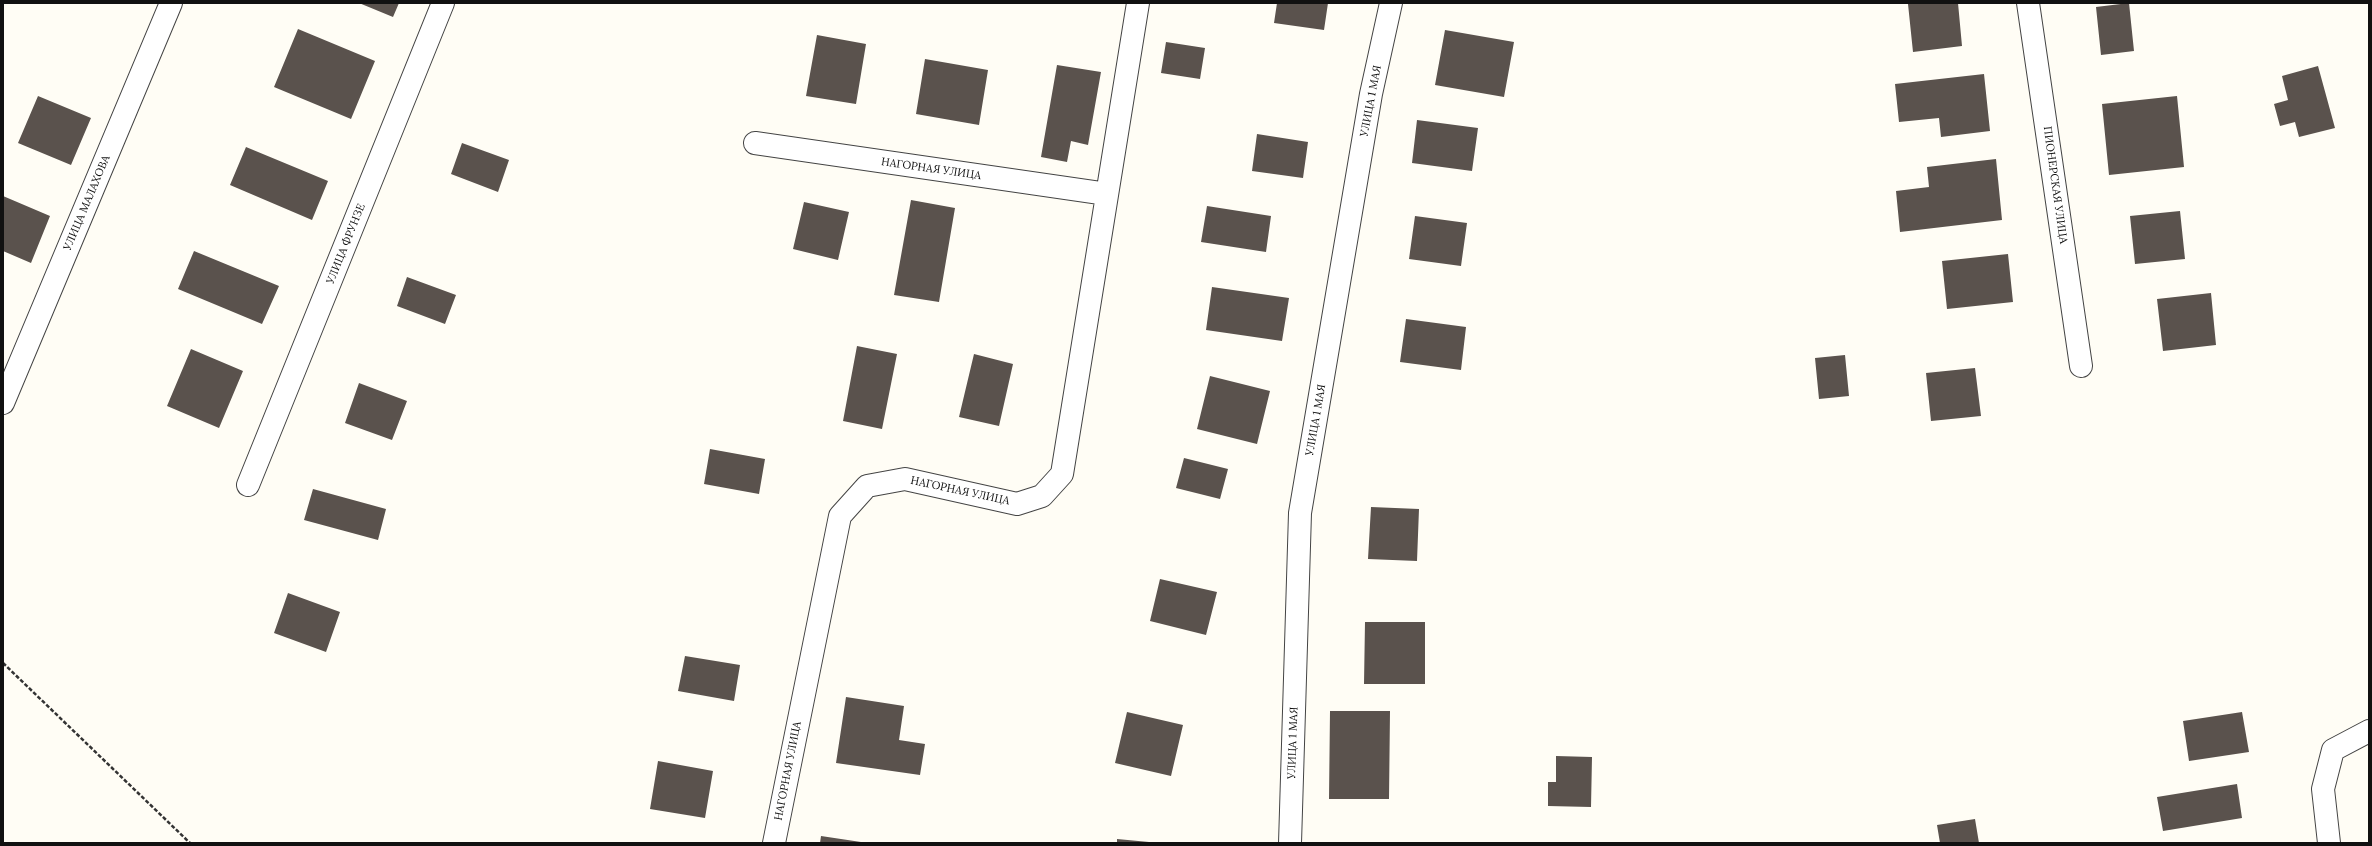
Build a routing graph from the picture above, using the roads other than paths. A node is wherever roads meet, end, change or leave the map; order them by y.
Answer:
1 (172, 3) edge
2 (443, 3) edge
3 (1138, 3) edge
4 (1391, 3) edge
5 (2028, 3) edge
6 (755, 143) dead end
7 (1107, 194) junction
8 (2081, 366) dead end
9 (3, 403) edge
10 (248, 485) dead end
11 (2369, 730) edge
12 (774, 843) edge
13 (1290, 843) edge
14 (2329, 843) edge

1 - 9 street, УЛИЦА МАЛАХОВА
2 - 10 street, УЛИЦА ФРУНЗЕ
3 - 7 street, НАГОРНАЯ УЛИЦА
4 - 13 street, УЛИЦА 1 МАЯ
5 - 8 street, ПИОНЕРСКАЯ УЛИЦА
6 - 7 street, НАГОРНАЯ УЛИЦА
7 - 12 street, НАГОРНАЯ УЛИЦА
11 - 14 street

